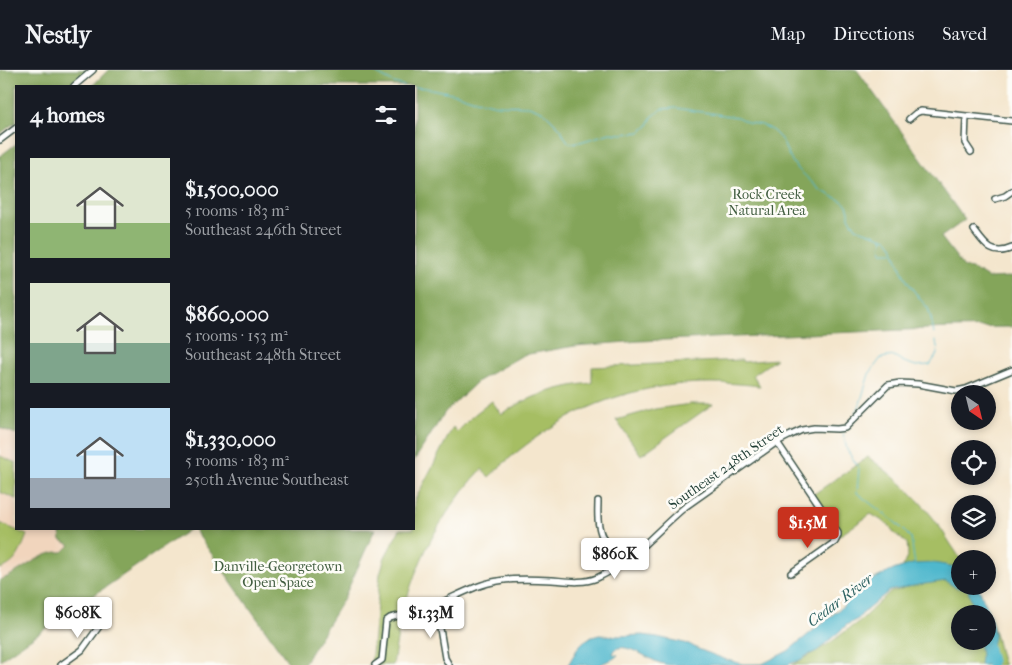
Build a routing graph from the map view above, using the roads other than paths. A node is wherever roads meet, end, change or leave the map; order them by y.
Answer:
1 (92, 70) edge
2 (75, 85) edge
3 (966, 116) junction
4 (909, 119) dead end
5 (1012, 121) edge
6 (15, 129) edge
7 (0, 140) edge
8 (970, 152) dead end
9 (1012, 191) edge
10 (995, 199) dead end
11 (974, 230) dead end
12 (1012, 248) edge
13 (1012, 370) edge
14 (777, 442) junction
15 (598, 501) dead end
16 (619, 565) junction
17 (791, 573) dead end
18 (436, 605) junction
19 (103, 621) dead end
20 (61, 665) edge
21 (375, 665) edge
22 (449, 665) edge

1 - 2 street
3 - 4 street
3 - 5 street
3 - 8 street
6 - 7 street
9 - 10 street
11 - 12 street
13 - 14 street, Southeast 248th Street
14 - 16 street, Southeast 248th Street
14 - 17 street
15 - 16 street
16 - 18 street, Southeast 248th Street
18 - 21 street, Southeast 248th Street
18 - 22 street
19 - 20 street

